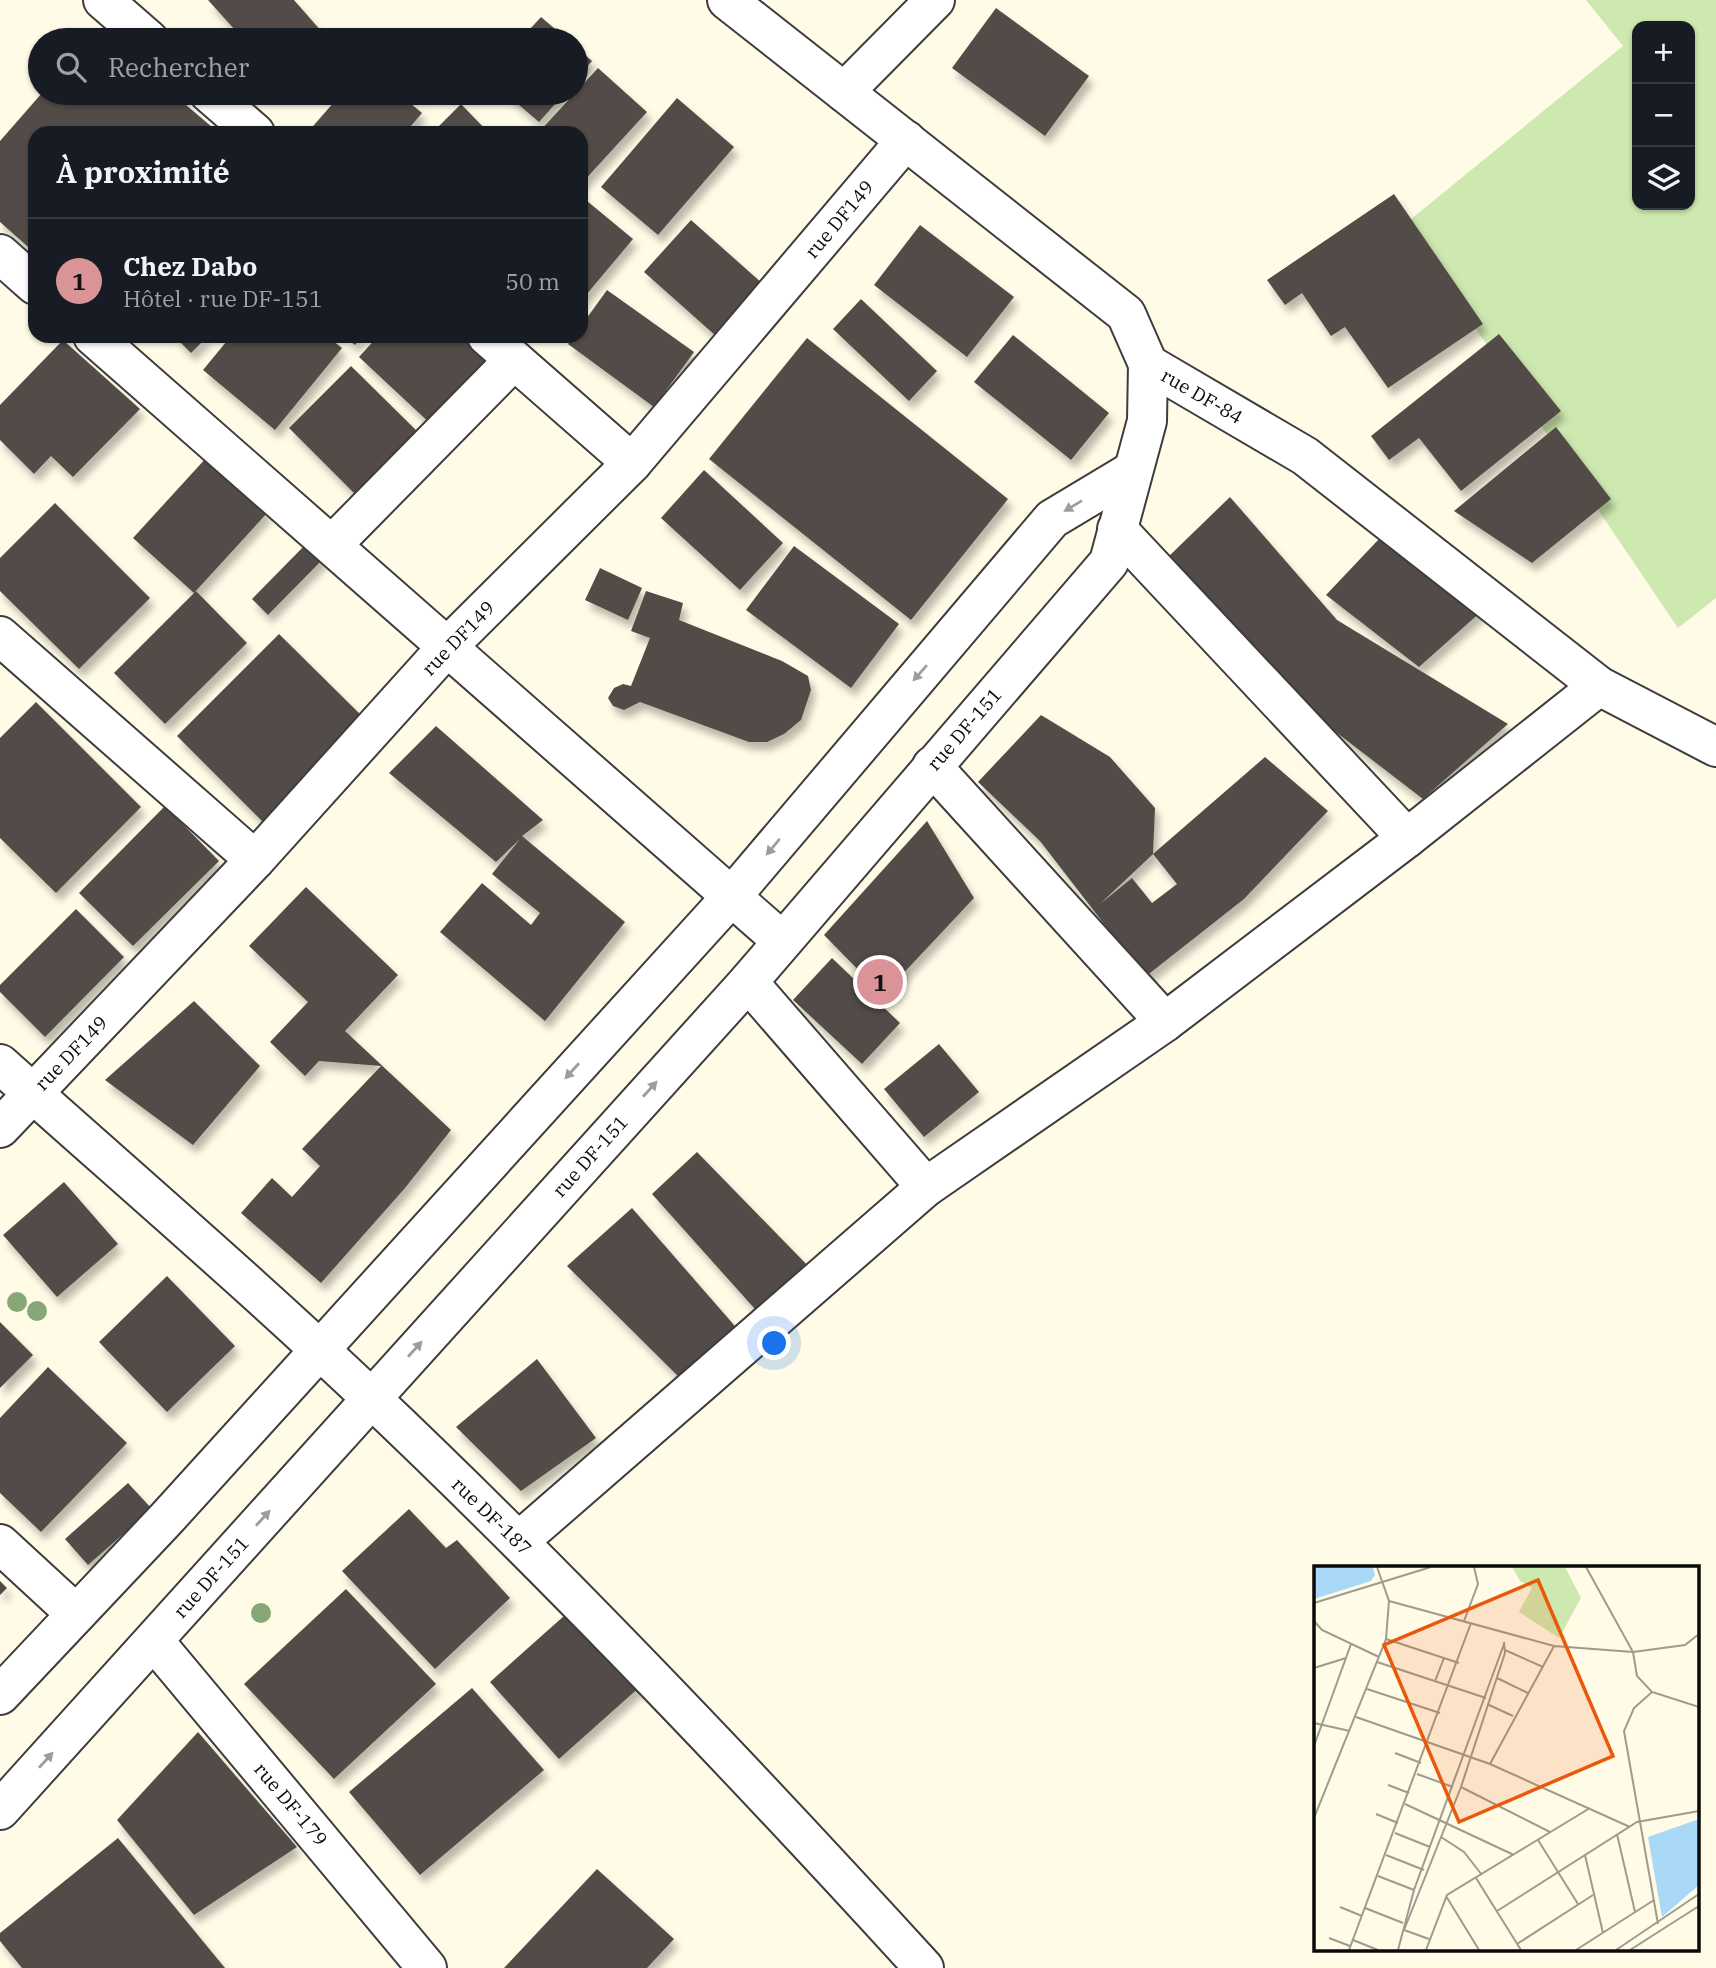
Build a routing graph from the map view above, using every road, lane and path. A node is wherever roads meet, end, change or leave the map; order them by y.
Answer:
1 (103, 0) edge
2 (727, 0) edge
3 (935, 0) edge
4 (135, 28) edge
5 (844, 92) junction
6 (223, 105) edge
7 (247, 126) edge
8 (905, 140) junction
9 (0, 254) edge
10 (28, 279) edge
11 (101, 343) edge
12 (501, 348) edge
13 (1147, 364) junction
14 (632, 463) junction
15 (1132, 471) junction
16 (1117, 529) junction
17 (332, 545) junction
18 (0, 636) edge
19 (448, 646) junction
20 (1599, 686) junction
21 (1716, 747) edge
22 (932, 766) junction
23 (1407, 838) junction
24 (255, 860) junction
25 (732, 896) junction
26 (781, 940) junction
27 (748, 982) junction
28 (1165, 1022) junction
29 (0, 1064) edge
30 (33, 1093) junction
31 (0, 1128) edge
32 (926, 1187) junction
33 (317, 1349) junction
34 (371, 1398) junction
35 (519, 1541) junction
36 (0, 1544) edge
37 (76, 1614) junction
38 (154, 1641) junction
39 (0, 1695) edge
40 (0, 1811) edge
41 (427, 1968) edge
42 (924, 1968) edge

1 - 4 street
2 - 5 street, rue DF-84
3 - 5 street
5 - 8 street, rue DF-84
6 - 7 street
8 - 13 street, rue DF-84
8 - 14 street, rue DF149
9 - 10 street
11 - 17 street
12 - 14 street
12 - 17 street
13 - 15 street, rue DF-151
13 - 20 street, rue DF-84
14 - 19 street, rue DF149
15 - 16 street, rue DF-151
15 -> 25 street
16 - 22 street, rue DF-151
16 - 23 street
17 - 19 street
18 - 24 street
19 - 24 street, rue DF149
19 - 25 street
20 - 21 street, rue DF-84
20 - 23 street
22 - 26 street, rue DF-151
22 - 28 street
23 - 28 street
24 - 30 street, rue DF149
25 - 26 street
25 -> 33 street
26 - 27 street, rue DF-151
27 - 32 street
34 -> 27 street, rue DF-151
28 - 32 street
29 - 30 street, rue DF-187
30 - 31 street, rue DF149
30 - 33 street, rue DF-187
32 - 35 street
33 - 34 street, rue DF-187
33 - 37 street
34 - 35 street, rue DF-187
38 -> 34 street, rue DF-151
35 - 42 street, rue DF-187
36 - 37 street
37 - 39 street
40 -> 38 street, rue DF-151
38 - 41 street, rue DF-179

